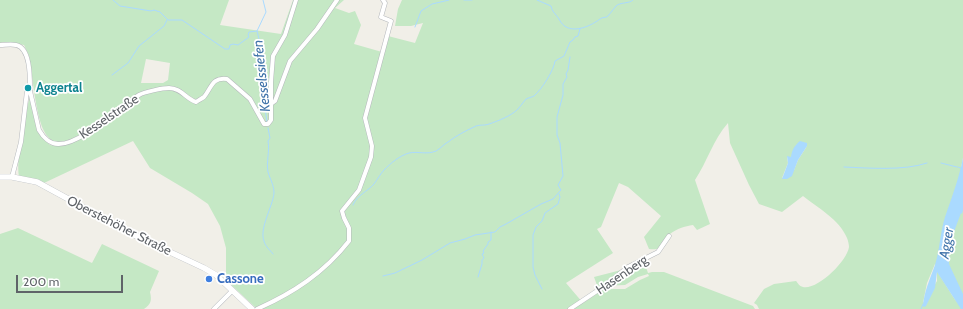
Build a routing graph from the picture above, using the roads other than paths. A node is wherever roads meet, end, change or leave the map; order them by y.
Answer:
1 (296, 0) edge
2 (337, 0) edge
3 (383, 0) edge
4 (0, 45) edge
5 (30, 91) junction
6 (271, 104) junction
7 (0, 177) edge
8 (12, 177) junction
9 (669, 236) dead end
10 (232, 290) junction
11 (214, 309) edge
12 (252, 309) edge
13 (257, 309) edge
14 (570, 309) edge

1 - 6 street, Kesselstraße
2 - 6 street
3 - 13 street
4 - 5 street
5 - 6 street, Kesselstraße
5 - 8 street
7 - 8 street, Oberstehöher Straße
8 - 10 street, Oberstehöher Straße
9 - 14 street, Hasenberg
10 - 11 street
10 - 12 street, Oberstehöher Straße

